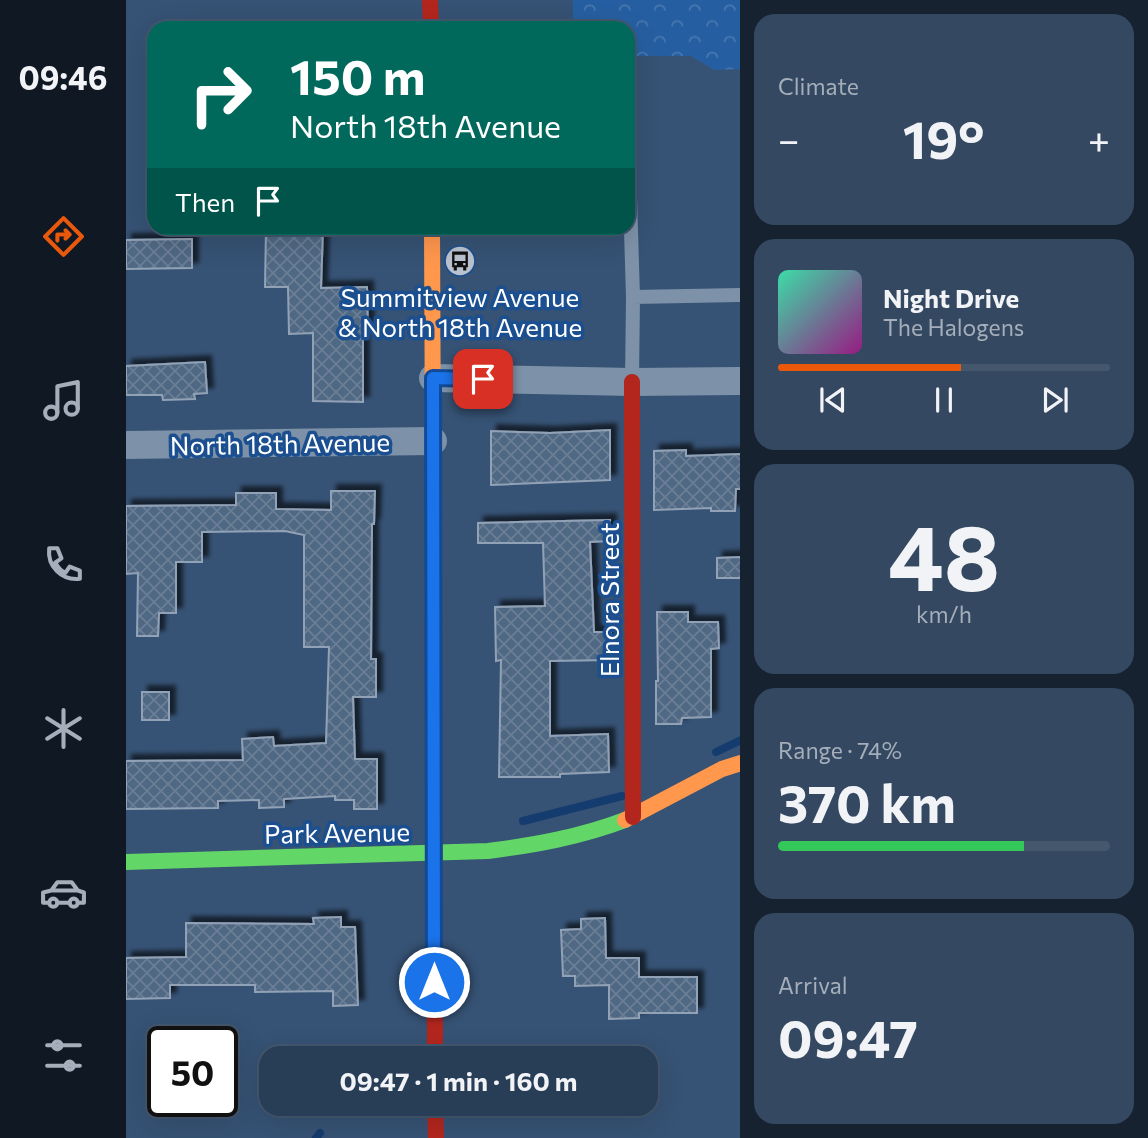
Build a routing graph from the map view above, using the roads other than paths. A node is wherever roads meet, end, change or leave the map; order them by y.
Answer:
1 (430, 0) edge
2 (430, 21) edge
3 (432, 235) edge
4 (631, 235) edge
5 (740, 295) edge
6 (633, 297) junction
7 (433, 378) junction
8 (740, 381) edge
9 (632, 382) junction
10 (433, 441) junction
11 (126, 445) edge
12 (740, 763) edge
13 (633, 810) junction
14 (433, 854) junction
15 (126, 862) edge
16 (435, 1046) edge
17 (435, 1116) edge
18 (436, 1138) edge

1 - 2 street
3 - 7 street
4 - 6 lane
5 - 6 lane
6 - 9 lane
7 - 9 street
7 - 10 street
8 - 9 street
9 - 13 street, Elnora Street
10 - 11 street, North 18th Avenue
10 - 14 street
12 - 13 street, Park Avenue
13 - 14 street, Park Avenue
14 - 15 street, Park Avenue
14 - 16 street
17 - 18 street

